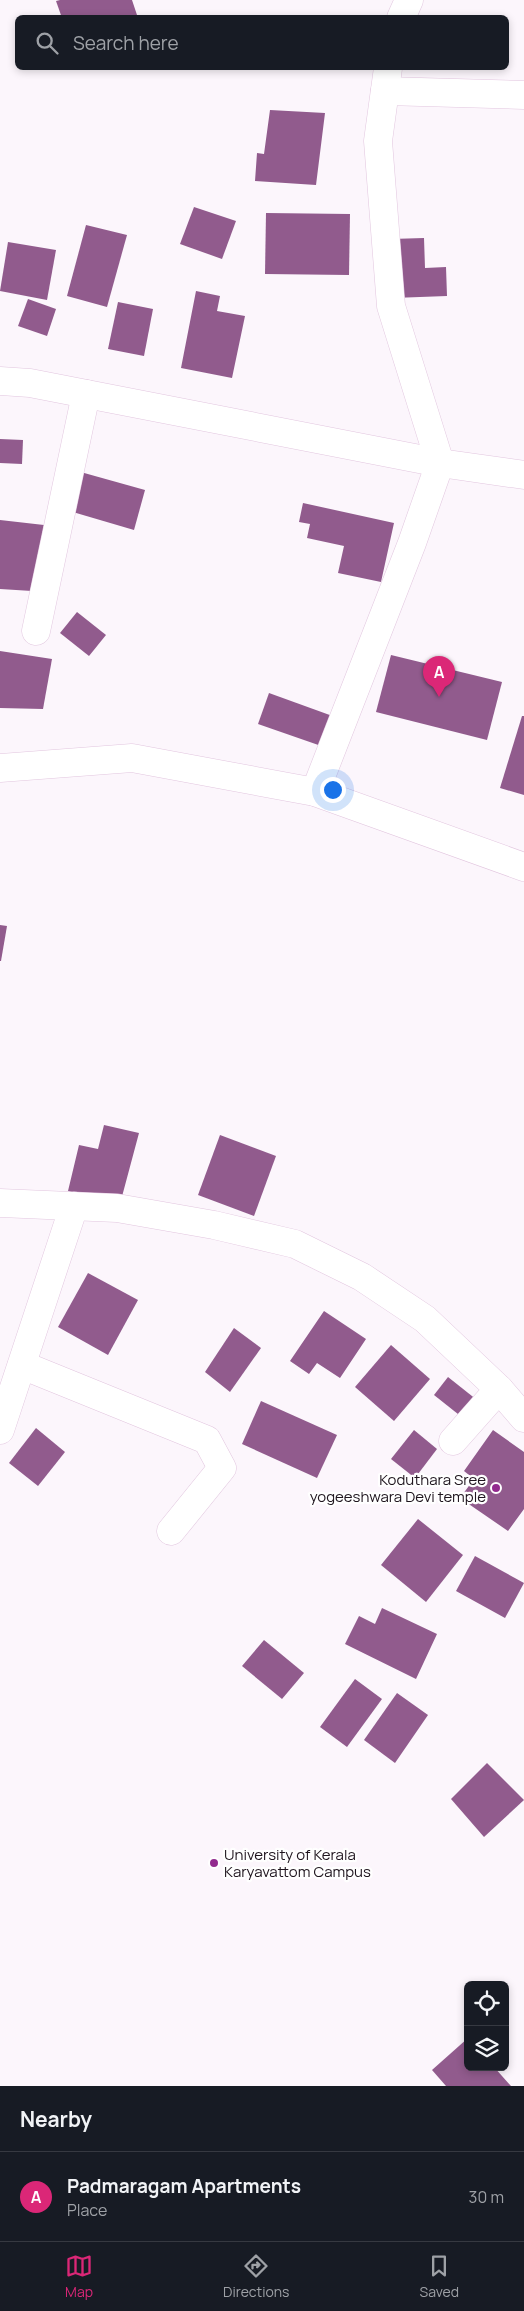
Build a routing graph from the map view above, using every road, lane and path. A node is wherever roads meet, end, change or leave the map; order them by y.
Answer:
1 (409, 0) edge
2 (402, 15) edge
3 (387, 79) edge
4 (524, 95) edge
5 (0, 381) edge
6 (86, 394) junction
7 (440, 463) junction
8 (524, 476) edge
9 (36, 631) dead end
10 (0, 768) edge
11 (315, 792) junction
12 (524, 867) edge
13 (0, 1203) edge
14 (74, 1206) junction
15 (22, 1364) junction
16 (499, 1389) junction
17 (524, 1418) edge
18 (0, 1430) edge
19 (453, 1441) dead end
20 (170, 1531) dead end

1 - 2 street
3 - 4 street
3 - 7 street
5 - 6 street
6 - 7 street
6 - 9 street
7 - 8 street
7 - 11 street
10 - 11 street
11 - 12 street
13 - 14 street
14 - 15 street
14 - 16 street
15 - 18 street
15 - 20 street
16 - 17 street
16 - 19 street

